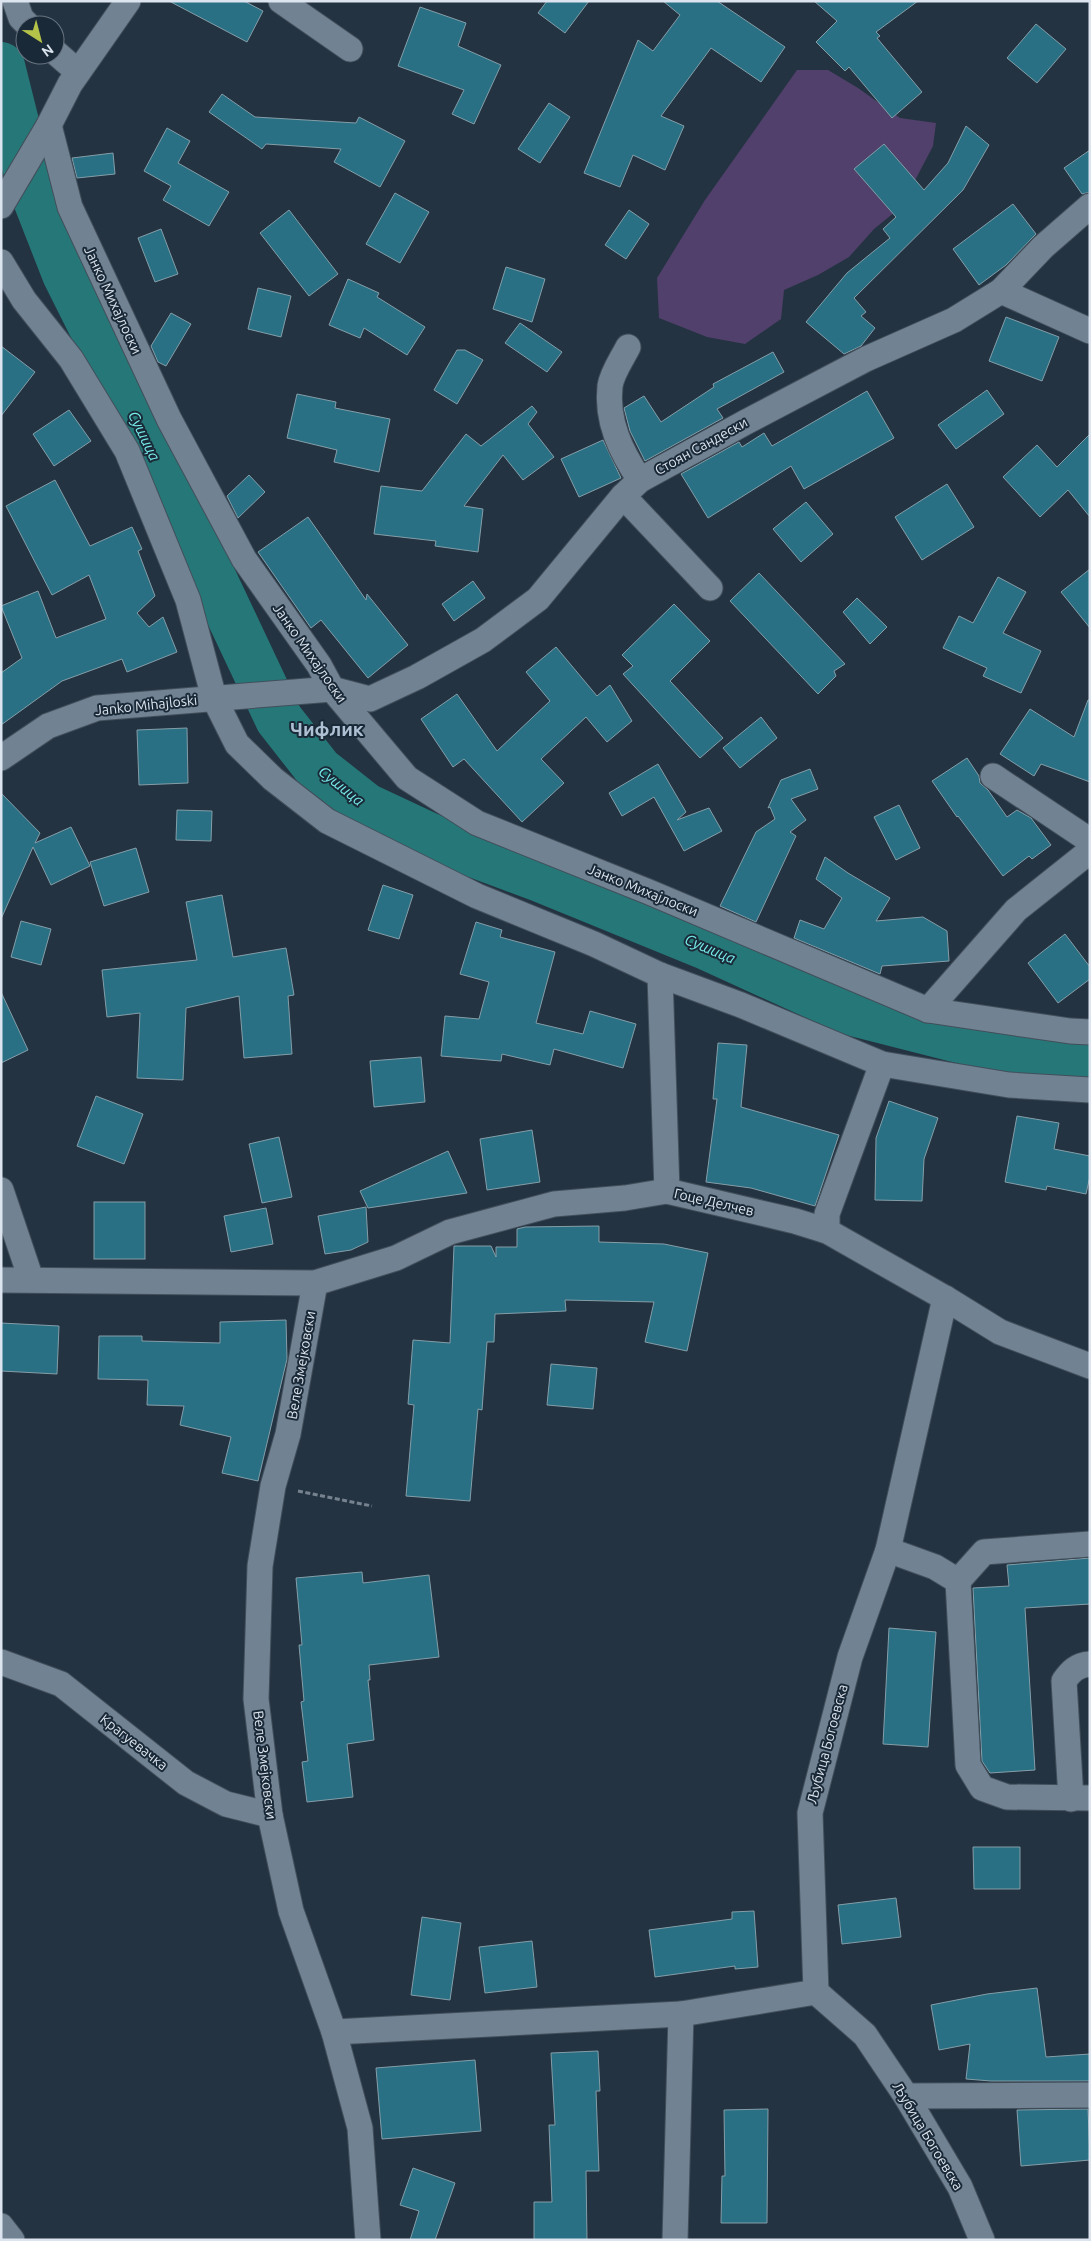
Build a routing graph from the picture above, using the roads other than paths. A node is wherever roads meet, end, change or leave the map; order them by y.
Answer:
1 (15, 1) edge
2 (128, 1) edge
3 (281, 1) edge
4 (20, 15) edge
5 (350, 49) dead end
6 (65, 61) edge
7 (78, 72) junction
8 (49, 125) junction
9 (1, 206) edge
10 (1090, 206) edge
11 (1, 262) edge
12 (1001, 291) junction
13 (1090, 331) edge
14 (628, 347) dead end
15 (631, 488) junction
16 (710, 588) dead end
17 (332, 689) junction
18 (214, 698) junction
19 (1, 758) edge
20 (993, 776) dead end
21 (1088, 842) edge
22 (660, 975) junction
23 (928, 1010) junction
24 (1090, 1032) edge
25 (882, 1064) junction
26 (1090, 1090) edge
27 (1, 1190) edge
28 (667, 1192) junction
29 (827, 1231) junction
30 (31, 1279) junction
31 (1, 1280) edge
32 (315, 1282) junction
33 (945, 1298) junction
34 (1090, 1366) edge
35 (1090, 1544) edge
36 (888, 1550) junction
37 (958, 1580) junction
38 (1, 1662) edge
39 (1090, 1664) edge
40 (1080, 1799) edge
41 (270, 1815) junction
42 (816, 1992) junction
43 (681, 2014) junction
44 (334, 2032) junction
45 (1090, 2095) edge
46 (906, 2096) junction
47 (1, 2226) edge
48 (12, 2240) edge
49 (368, 2240) edge
50 (675, 2240) edge
51 (982, 2240) edge

1 - 4 street
2 - 7 street
3 - 5 street
6 - 7 street
7 - 8 street
8 - 9 street
8 - 17 street, Јанко Михајлоски
10 - 12 street, Стоян Сандески
11 - 18 street
12 - 13 street
12 - 15 street, Стоян Сандески
14 - 15 street
15 - 16 street
15 - 17 street, Стоян Сандески
17 - 18 street, Janko Mihajloski
17 - 23 street, Јанко Михајлоски
18 - 19 street, Janko Mihajloski
18 - 22 street
20 - 21 street
21 - 23 street
22 - 25 street
22 - 28 street
23 - 24 street, Јанко Михајлоски
25 - 26 street
25 - 29 street
27 - 30 street
28 - 29 street, Гоце Делчев
28 - 32 street, Гоце Делчев
29 - 33 street, Гоце Делчев
30 - 31 street
30 - 32 street, Гоце Делчев
32 - 41 street, Веле Змејковски
33 - 34 street, Гоце Делчев
33 - 36 street, Љубица Богоевска
35 - 37 street
36 - 37 street
36 - 42 street, Љубица Богоевска
37 - 40 street
38 - 41 street, Крагуевачка
39 - 40 street
41 - 44 street, Веле Змејковски
42 - 43 street
42 - 46 street, Љубица Богоевска
43 - 44 street
43 - 50 street
44 - 49 street, Веле Змејковски
45 - 46 street
46 - 51 street, Љубица Богоевска
47 - 48 street

